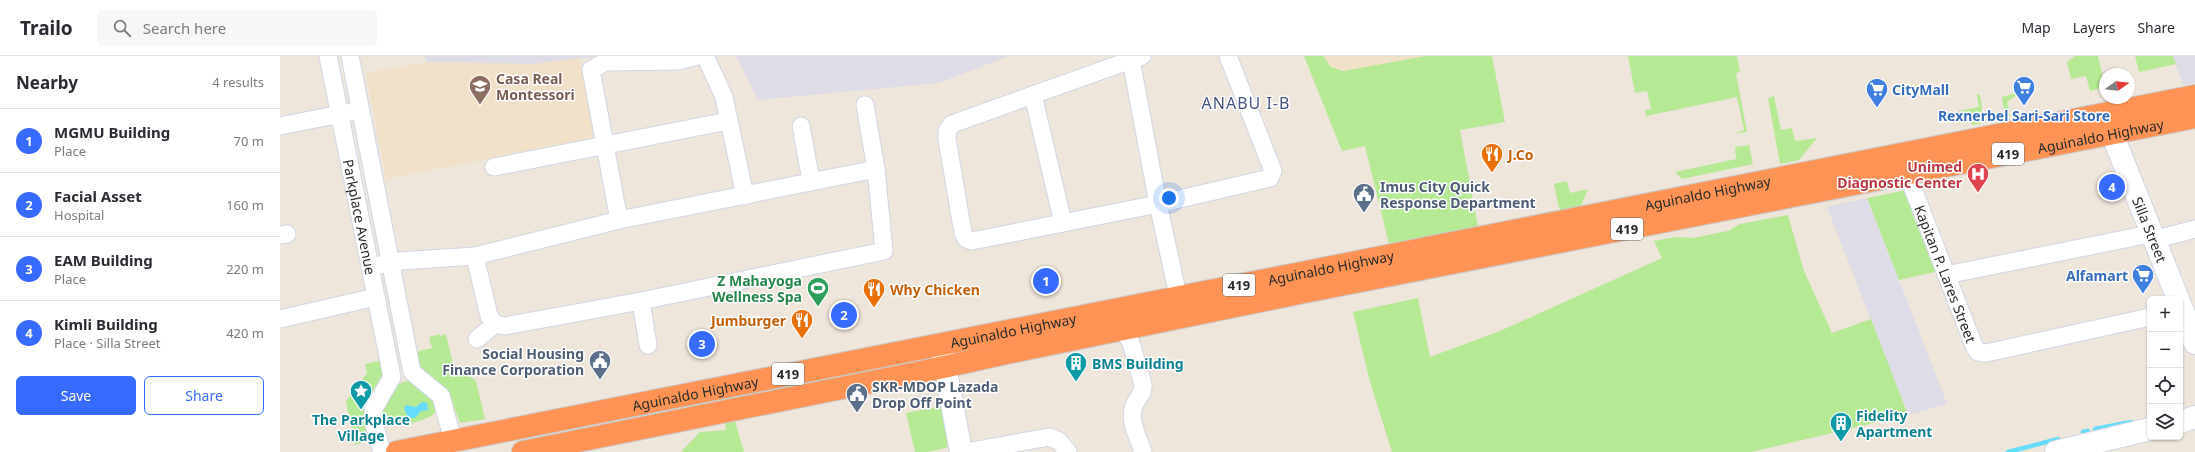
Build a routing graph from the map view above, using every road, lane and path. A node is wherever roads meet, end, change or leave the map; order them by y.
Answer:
1 (328, 56) edge
2 (350, 56) edge
3 (697, 56) edge
4 (705, 56) edge
5 (1228, 56) edge
6 (1136, 58) edge
7 (1033, 95) junction
8 (2195, 96) edge
9 (865, 105) dead end
10 (361, 110) junction
11 (340, 114) junction
12 (2195, 117) edge
13 (728, 121) junction
14 (2108, 124) junction
15 (280, 126) edge
16 (802, 126) dead end
17 (605, 146) junction
18 (494, 167) dead end
19 (876, 169) junction
20 (1903, 174) junction
21 (811, 181) junction
22 (745, 196) junction
23 (1158, 204) junction
24 (619, 220) junction
25 (1063, 223) junction
26 (2195, 229) edge
27 (2153, 237) junction
28 (475, 256) junction
29 (390, 263) junction
30 (370, 267) junction
31 (1946, 275) junction
32 (1302, 283) junction
33 (2176, 296) edge
34 (376, 297) junction
35 (641, 301) junction
36 (1181, 307) junction
37 (2183, 313) edge
38 (2147, 318) edge
39 (280, 319) edge
40 (495, 324) junction
41 (1122, 329) junction
42 (477, 339) dead end
43 (2194, 339) edge
44 (1014, 340) junction
45 (940, 344) junction
46 (648, 345) dead end
47 (411, 366) junction
48 (945, 368) junction
49 (391, 371) junction
50 (2195, 417) edge
51 (2183, 421) edge
52 (2147, 430) edge
53 (453, 441) junction
54 (382, 452) edge
55 (397, 452) edge
56 (523, 452) edge
57 (961, 452) edge
58 (966, 452) edge
59 (1068, 452) edge
60 (1143, 452) edge
61 (2056, 452) edge

1 - 11 street, Parkplace Avenue
2 - 10 street, Parkplace Avenue
3 - 17 street
4 - 13 street
5 - 23 street
6 - 7 street
6 - 23 street
7 - 25 street
7 - 25 street
8 - 14 highway, Aguinaldo Highway / 419
9 - 19 street
10 - 11 street
10 - 29 street, Parkplace Avenue
11 - 15 street
11 - 30 street, Parkplace Avenue
12 - 14 highway, Aguinaldo Highway / 419
13 - 17 street
13 - 22 street
14 - 20 highway, Aguinaldo Highway / 419
14 - 27 street, Silla Street
14 - 32 highway, Aguinaldo Highway / 419
16 - 21 street
17 - 18 street
17 - 24 street
19 - 21 street
19 - 35 street
20 - 31 street, Kapitan P. Lares Street
20 - 32 highway, Aguinaldo Highway / 419
21 - 22 street
22 - 24 street
23 - 25 street
23 - 36 street
24 - 28 street
26 - 27 street
27 - 31 street
27 - 33 street, Silla Street
28 - 29 street
28 - 40 street
29 - 30 street
29 - 47 street, Parkplace Avenue
30 - 34 street, Parkplace Avenue
31 - 38 street, Kapitan P. Lares Street
32 - 36 highway, Aguinaldo Highway / 419
34 - 39 street
34 - 49 street, Parkplace Avenue
35 - 40 street
35 - 46 street
36 - 41 highway, Aguinaldo Highway / 419
36 - 44 highway, Aguinaldo Highway / 419
37 - 43 street, Silla Street
40 - 42 street
41 - 44 highway, Aguinaldo Highway / 419
41 - 60 street
44 - 45 highway, Aguinaldo Highway / 419
44 - 48 highway, Aguinaldo Highway / 419
45 - 48 street
45 - 53 highway, Aguinaldo Highway / 419
47 - 49 street
47 - 53 street
48 - 56 highway, Aguinaldo Highway / 419
48 - 57 street
49 - 54 street
50 - 51 street
52 - 61 street
53 - 55 highway, Aguinaldo Highway / 419
58 - 59 street

